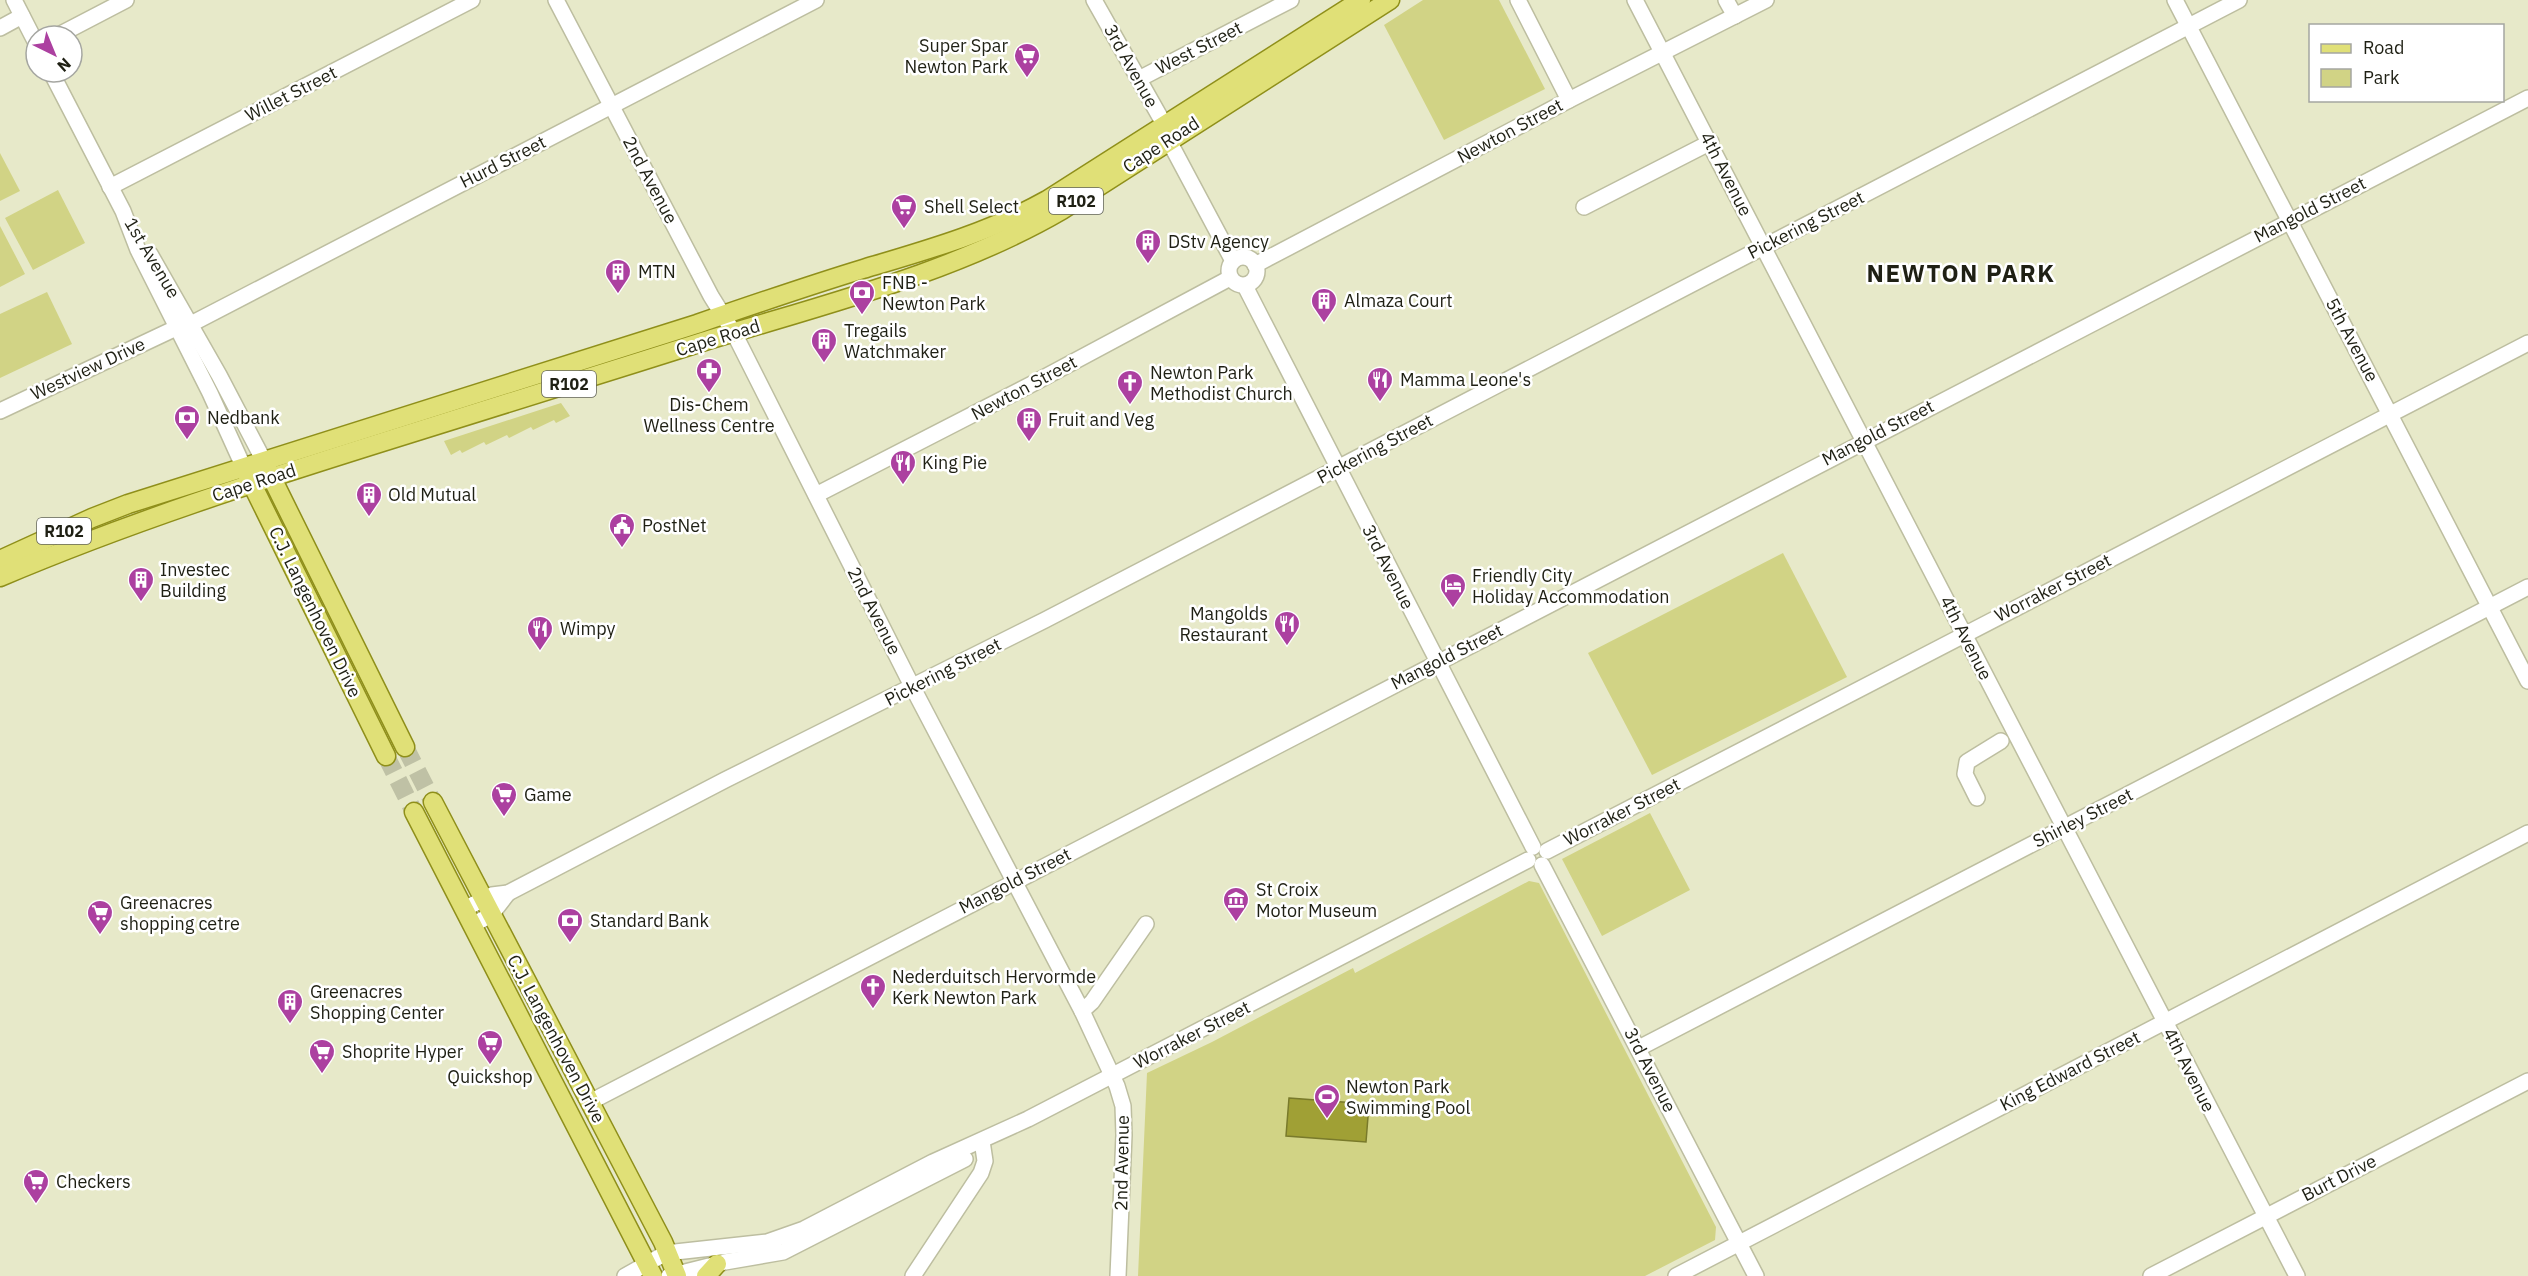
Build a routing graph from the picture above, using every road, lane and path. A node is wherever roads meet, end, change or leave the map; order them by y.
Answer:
1 (14, 0) edge
2 (126, 0) edge
3 (472, 0) edge
4 (556, 0) edge
5 (816, 0) edge
6 (1094, 0) edge
7 (1291, 0) edge
8 (1361, 0) edge
9 (1390, 0) edge
10 (1518, 0) edge
11 (1635, 0) edge
12 (1726, 0) edge
13 (1766, 0) edge
14 (2175, 0) edge
15 (2239, 0) edge
16 (22, 16) junction
17 (1735, 16) junction
18 (26, 24) edge
19 (80, 24) edge
20 (2189, 26) junction
21 (0, 28) edge
22 (1664, 53) junction
23 (1139, 79) junction
24 (57, 84) edge
25 (2528, 98) edge
26 (1569, 100) junction
27 (611, 106) junction
28 (1166, 132) junction
29 (1710, 142) junction
30 (110, 188) junction
31 (1584, 207) dead end
32 (2290, 221) junction
33 (1763, 248) junction
34 (1233, 261) junction
35 (1256, 264) junction
36 (1230, 278) junction
37 (1245, 286) junction
38 (722, 315) junction
39 (183, 326) junction
40 (734, 333) junction
41 (2528, 343) edge
42 (0, 411) edge
43 (2390, 414) junction
44 (1864, 440) junction
45 (1337, 468) junction
46 (268, 469) junction
47 (248, 475) junction
48 (816, 495) junction
49 (0, 560) edge
50 (0, 577) edge
51 (2528, 587) edge
52 (2489, 606) junction
53 (1964, 634) junction
54 (1438, 662) junction
55 (2528, 681) edge
56 (913, 688) junction
57 (2001, 741) dead end
58 (405, 747) tunnel mouth
59 (386, 756) tunnel mouth
60 (1977, 798) dead end
61 (433, 802) tunnel mouth
62 (414, 812) tunnel mouth
63 (2064, 828) junction
64 (2528, 833) edge
65 (1537, 856) junction
66 (1013, 881) junction
67 (486, 907) junction
68 (468, 917) junction
69 (1146, 924) dead end
70 (1082, 1011) junction
71 (2164, 1022) junction
72 (1638, 1048) junction
73 (1112, 1075) junction
74 (2528, 1081) edge
75 (590, 1102) junction
76 (983, 1144) junction
77 (2266, 1216) junction
78 (1739, 1243) junction
79 (666, 1253) junction
80 (650, 1270) edge
81 (711, 1270) edge
82 (674, 1275) edge
83 (625, 1276) edge
84 (913, 1276) edge
85 (1118, 1276) edge
86 (1676, 1276) edge
87 (1756, 1276) edge
88 (2151, 1276) edge
89 (2296, 1276) edge

1 - 16 street
2 - 19 street
3 - 30 street, Willet Street
4 - 27 street, 2nd Avenue
5 - 27 street, Hurd Street
6 - 23 street, 3rd Avenue
7 - 23 street, West Street
8 - 28 main road, Cape Road / R102
9 - 28 main road, Cape Road / R102
10 - 26 street
11 - 22 street, 4th Avenue
12 - 17 street
13 - 17 street, Newton Street
14 - 20 street, 5th Avenue
15 - 20 street, Pickering Street
16 - 18 street
16 - 21 street
17 - 22 street, Newton Street
20 - 32 street, 5th Avenue
20 - 33 street, Pickering Street
22 - 26 street, Newton Street
22 - 29 street, 4th Avenue
23 - 28 street, 3rd Avenue
24 - 30 street
25 - 32 street, Mangold Street
26 - 35 street, Newton Street
27 - 38 street, 2nd Avenue
27 - 39 street, Hurd Street
28 - 34 street, 3rd Avenue
28 - 38 main road, Cape Road / R102
28 - 40 main road, Cape Road / R102
29 - 31 street
29 - 33 street, 4th Avenue
30 - 39 street, 1st Avenue
32 - 43 street, 5th Avenue
32 - 44 street, Mangold Street
33 - 44 street, 4th Avenue
33 - 45 street, Pickering Street
34 - 35 street
34 - 36 street
35 - 37 street
36 - 37 street
36 - 48 street, Newton Street
37 - 45 street, 3rd Avenue
38 - 40 street, 2nd Avenue
38 - 46 main road, Cape Road / R102
39 - 42 street, Westview Drive
39 - 46 street, 1st Avenue
39 - 47 street, 1st Avenue
40 - 46 main road, Cape Road / R102
40 - 48 street, 2nd Avenue
41 - 43 street, Worraker Street
43 - 52 street, 5th Avenue
43 - 53 street, Worraker Street
44 - 53 street, 4th Avenue
44 - 54 street, Mangold Street
45 - 54 street, 3rd Avenue
45 - 56 street, Pickering Street
46 - 47 main road, Cape Road / R102
46 - 58 main road, C.J. Langenhoven Drive
47 - 49 main road, Cape Road / R102
47 - 50 main road, Cape Road / R102
47 - 59 main road, C.J. Langenhoven Drive
48 - 56 street, 2nd Avenue
51 - 52 street, Shirley Street
52 - 55 street, 5th Avenue
52 - 63 street, Shirley Street
53 - 63 street, 4th Avenue
53 - 65 street, Worraker Street
54 - 65 street, 3rd Avenue
54 - 66 street, Mangold Street
56 - 66 street, 2nd Avenue
56 - 67 street, Pickering Street
57 - 60 street
61 - 67 main road, C.J. Langenhoven Drive
62 - 68 main road, C.J. Langenhoven Drive
63 - 71 street, 4th Avenue
63 - 72 street, Shirley Street
64 - 71 street, King Edward Street
65 - 72 street, 3rd Avenue
65 - 73 street, Worraker Street
66 - 70 street, 2nd Avenue
66 - 75 street, Mangold Street
67 - 68 street, Pickering Street
67 - 75 main road, C.J. Langenhoven Drive
68 - 80 main road, C.J. Langenhoven Drive
69 - 70 street
70 - 73 street, 2nd Avenue
71 - 77 street, 4th Avenue
71 - 78 street, King Edward Street
72 - 78 street, 3rd Avenue
73 - 76 street, Worraker Street
73 - 85 street, 2nd Avenue
74 - 77 street, Burt Drive
75 - 79 main road, C.J. Langenhoven Drive
76 - 79 street, Worraker Street
76 - 81 street, Worraker Street
76 - 84 street
77 - 88 street, Burt Drive
77 - 89 street, 4th Avenue
78 - 86 street, King Edward Street
78 - 87 street, 3rd Avenue
79 - 80 street
79 - 82 main road, C.J. Langenhoven Drive
80 - 83 street
81 - 82 street, Worraker Street

